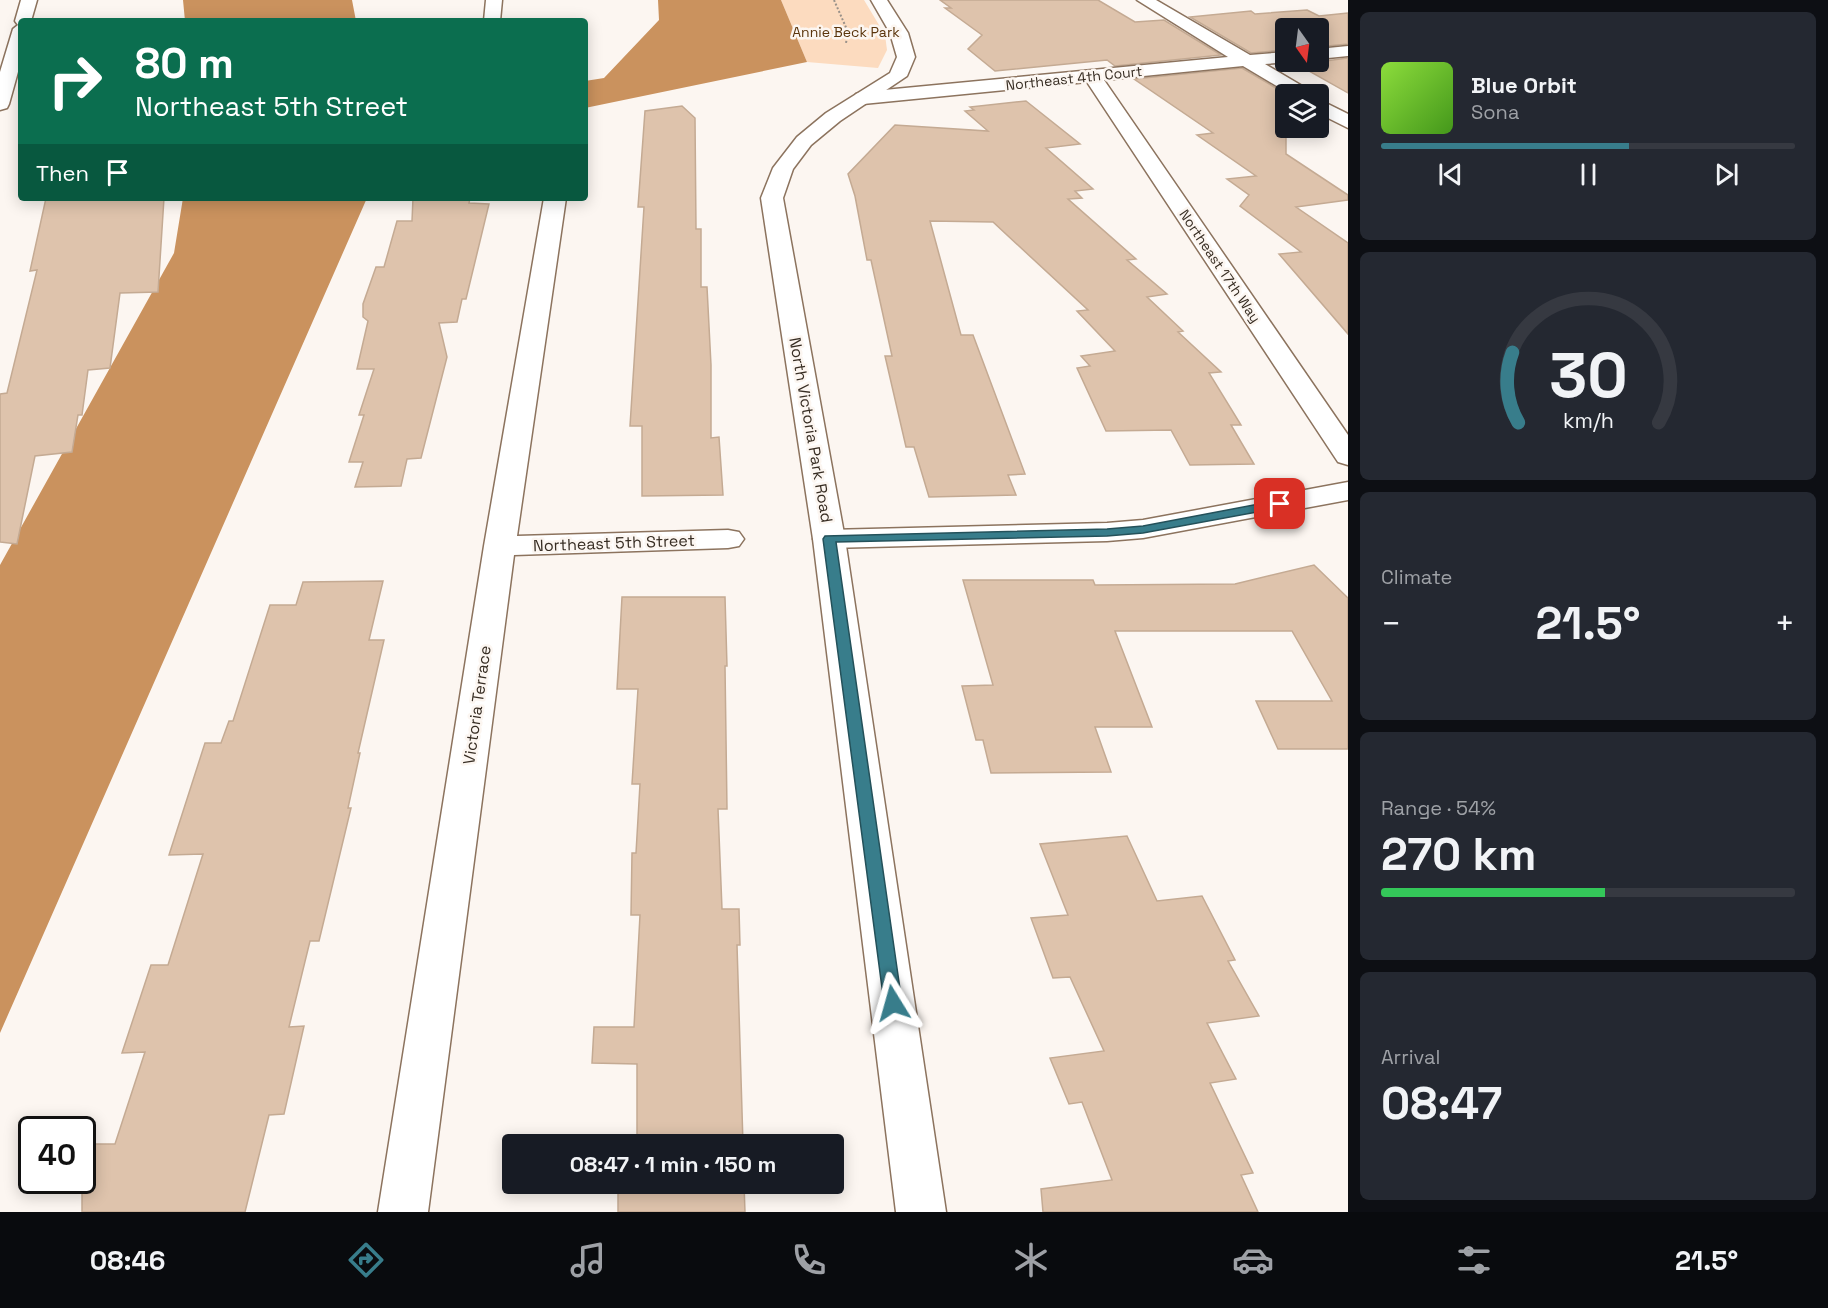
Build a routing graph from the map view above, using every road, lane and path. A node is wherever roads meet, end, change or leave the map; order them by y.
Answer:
1 (29, 0) edge
2 (494, 0) edge
3 (834, 0) edge
4 (879, 0) edge
5 (1145, 0) edge
6 (24, 18) edge
7 (492, 18) edge
8 (18, 40) edge
9 (846, 43) dead end
10 (1348, 51) edge
11 (1329, 53) edge
12 (1275, 58) edge
13 (1245, 61) junction
14 (1092, 76) junction
15 (1285, 84) edge
16 (863, 98) junction
17 (0, 104) edge
18 (1329, 111) edge
19 (1348, 122) edge
20 (555, 201) edge
21 (1348, 456) edge
22 (1348, 491) edge
23 (728, 539) dead end
24 (830, 539) junction
25 (500, 546) junction
26 (403, 1212) edge
27 (921, 1212) edge

1 - 6 street
2 - 7 street
3 - 9 path
4 - 16 street, North Victoria Park Road
5 - 13 street
8 - 17 street
10 - 11 street
12 - 13 street, Northeast 4th Court
13 - 14 street, Northeast 4th Court
13 - 15 street
14 - 16 street, Northeast 4th Court
14 - 21 street, Northeast 17th Way
16 - 24 street, North Victoria Park Road
18 - 19 street
20 - 25 street, Victoria Terrace
22 - 24 street
23 - 25 street, Northeast 5th Street
24 - 27 street, North Victoria Park Road
25 - 26 street, Victoria Terrace

